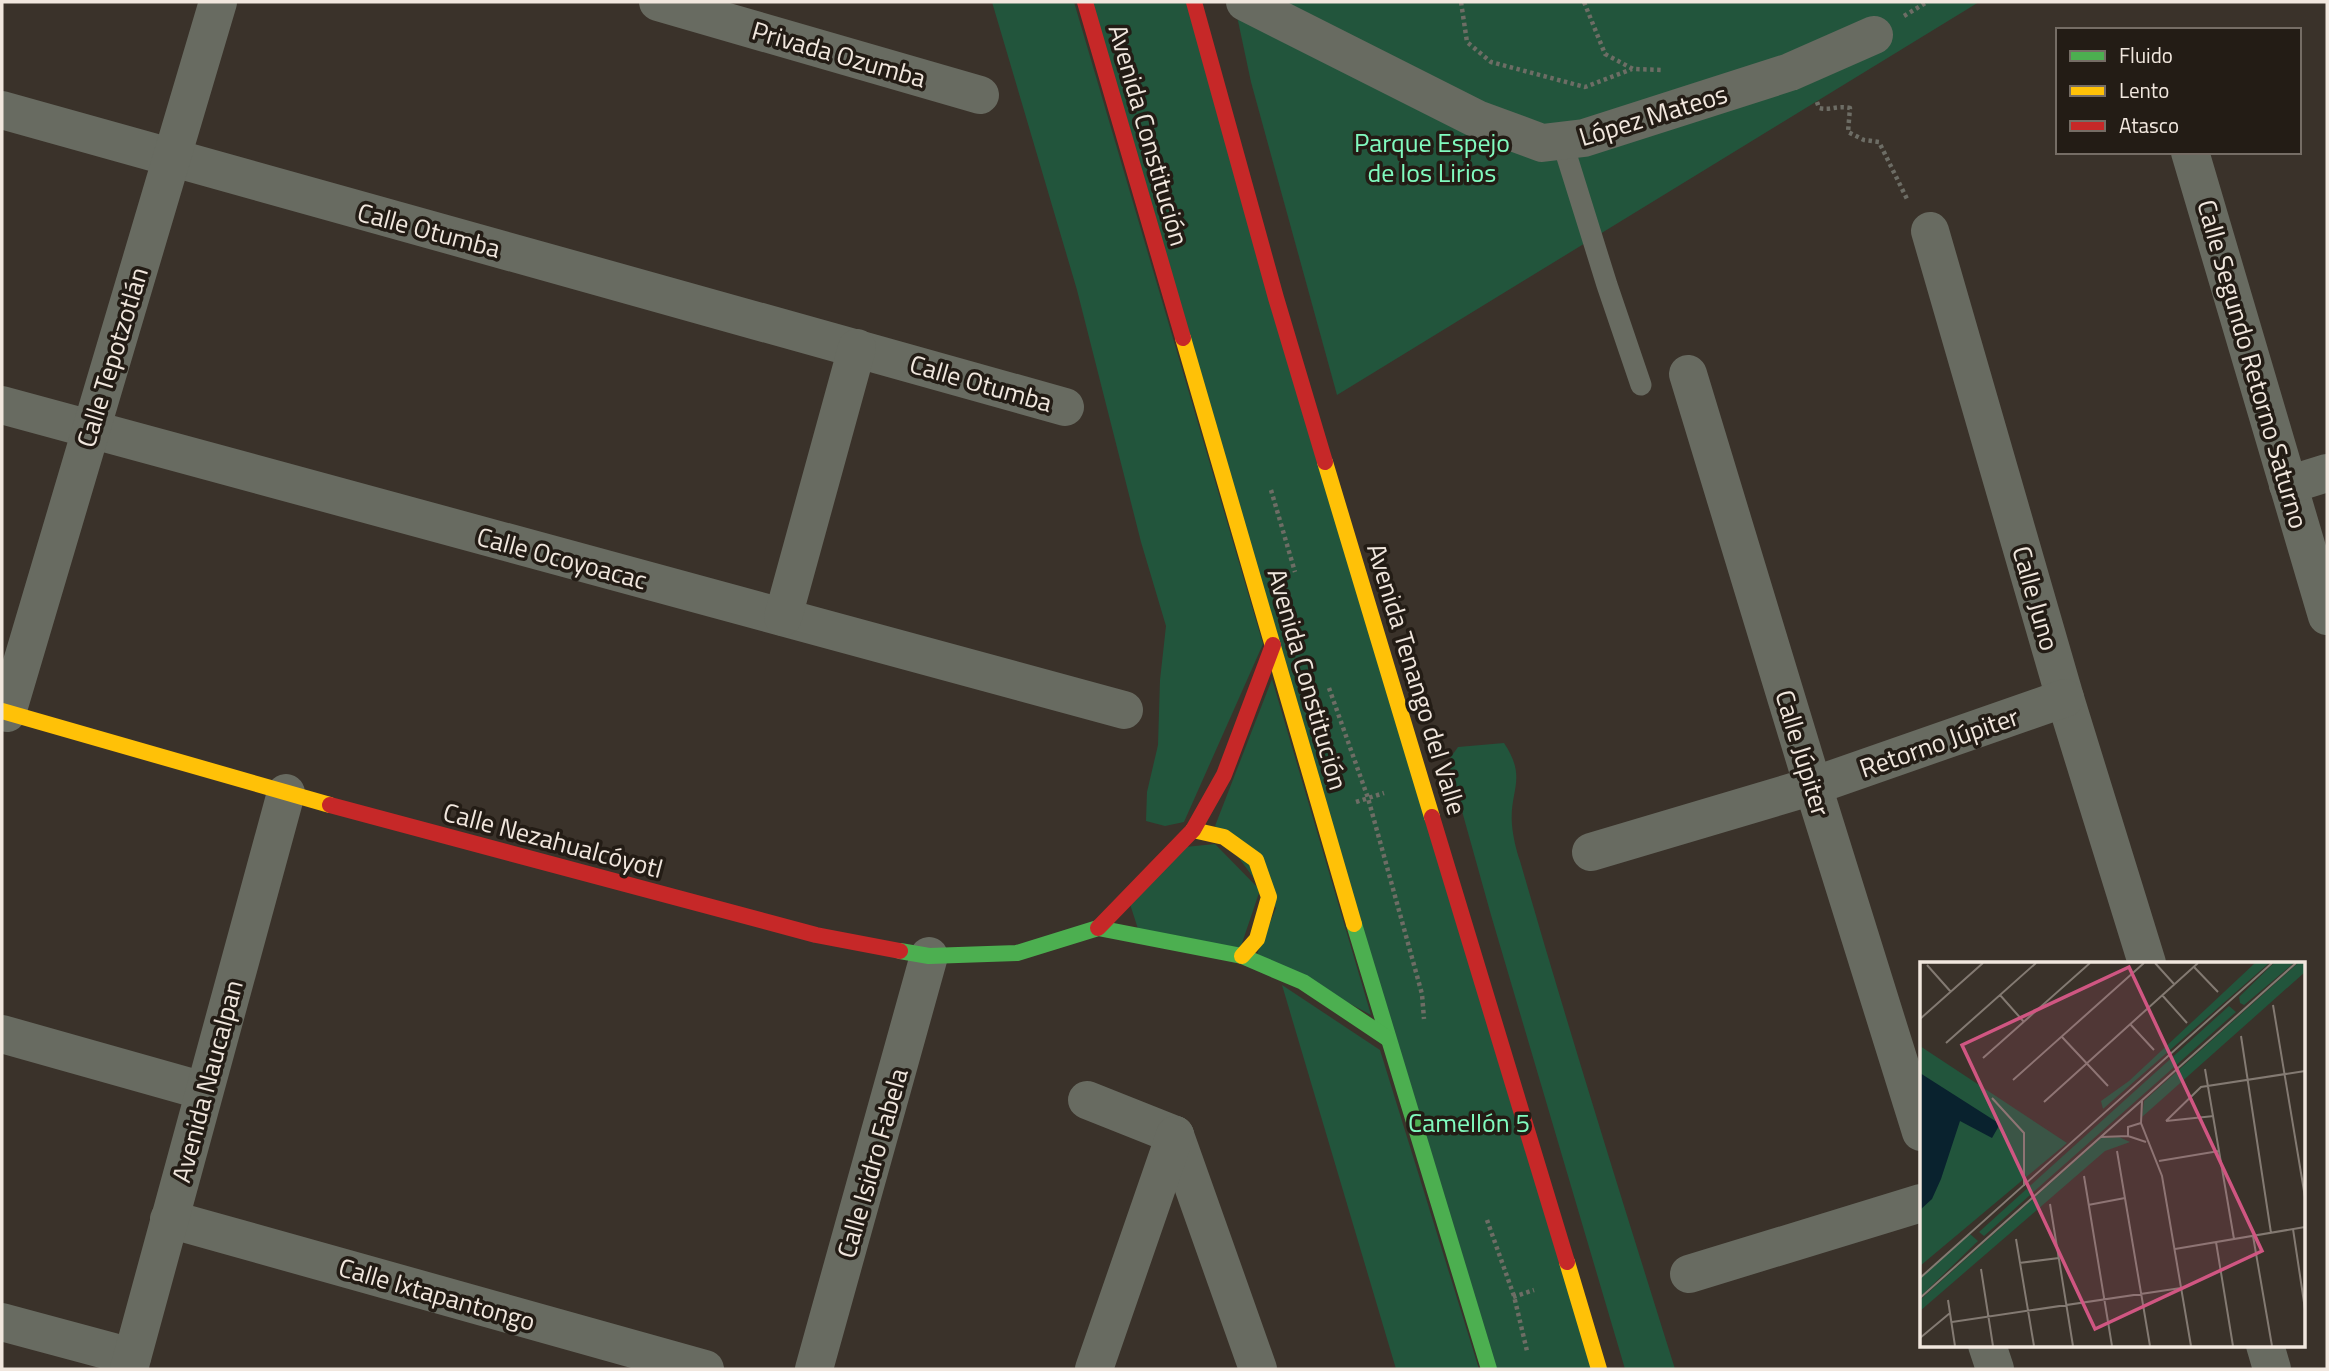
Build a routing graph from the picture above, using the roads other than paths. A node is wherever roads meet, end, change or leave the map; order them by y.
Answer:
1 (218, 2) edge
2 (658, 2) edge
3 (1085, 2) edge
4 (1194, 2) edge
5 (1245, 2) edge
6 (1874, 35) dead end
7 (980, 95) dead end
8 (2, 110) edge
9 (1562, 141) junction
10 (2191, 154) edge
11 (171, 158) junction
12 (1930, 231) road end
13 (857, 348) junction
14 (1688, 374) dead end
15 (1641, 385) dead end
16 (2, 404) edge
17 (1065, 407) dead end
18 (91, 430) junction
19 (2327, 473) edge
20 (2288, 485) junction
21 (2327, 616) edge
22 (783, 617) junction
23 (1273, 645) junction
24 (2065, 698) junction
25 (1124, 710) dead end
26 (4, 712) edge
27 (1813, 786) junction
28 (286, 793) junction
29 (1193, 830) junction
30 (1591, 852) dead end
31 (1098, 929) junction
32 (929, 956) junction
33 (1241, 956) junction
34 (2147, 962) edge
35 (2, 1034) edge
36 (1387, 1038) junction
37 (204, 1091) junction
38 (1087, 1100) dead end
39 (1920, 1129) edge
40 (1175, 1135) junction
41 (1920, 1203) edge
42 (169, 1219) junction
43 (1689, 1274) dead end
44 (2, 1322) edge
45 (1987, 1346) edge
46 (2264, 1346) edge
47 (130, 1363) edge
48 (705, 1369) edge
49 (814, 1369) edge
50 (1094, 1369) edge
51 (1258, 1369) edge
52 (1489, 1369) edge
53 (1599, 1369) edge
54 (1995, 1369) edge
55 (2272, 1369) edge

1 - 11 street, Calle Tepotzotlán
2 - 7 street, Privada Ozumba
3 - 23 main road, Avenida Constitución
4 - 53 main road, Avenida Tenango del Valle
5 - 9 street, López Mateos
6 - 9 street, López Mateos
8 - 11 street, Calle Otumba
9 - 15 lane
10 - 20 street, Calle Segundo Retorno Saturno
11 - 13 street, Calle Otumba
11 - 18 street, Calle Tepotzotlán
12 - 24 street, Calle Juno
13 - 17 street, Calle Otumba
13 - 22 street
14 - 27 street, Calle Júpiter
16 - 18 street, Calle Ocoyoacac
18 - 22 street, Calle Ocoyoacac
18 - 26 street, Calle Tepotzotlán
19 - 20 street
20 - 21 street, Calle Segundo Retorno Saturno
22 - 25 street, Calle Ocoyoacac
23 - 29 main road, Calle Nezahualcóyotl
23 - 36 main road, Avenida Constitución
24 - 27 street, Retorno Júpiter
24 - 34 street, Calle Juno
26 - 28 main road, Calle Nezahualcóyotl
27 - 30 street, Retorno Júpiter
27 - 39 street, Calle Júpiter
28 - 32 main road, Calle Nezahualcóyotl
28 - 37 street, Avenida Naucalpan
29 - 31 main road, Calle Nezahualcóyotl
29 - 33 main road
31 - 32 main road, Calle Nezahualcóyotl
31 - 33 main road, Calle Nezahualcóyotl
32 - 49 street, Calle Isidro Fabela
33 - 36 main road, Calle Nezahualcóyotl
35 - 37 street
36 - 52 main road, Avenida Constitución
37 - 42 street, Avenida Naucalpan
38 - 40 street
40 - 50 street
40 - 51 street
41 - 43 street
42 - 47 street, Avenida Naucalpan
42 - 48 street, Calle Ixtapantongo
44 - 47 street
45 - 54 street
46 - 55 street

